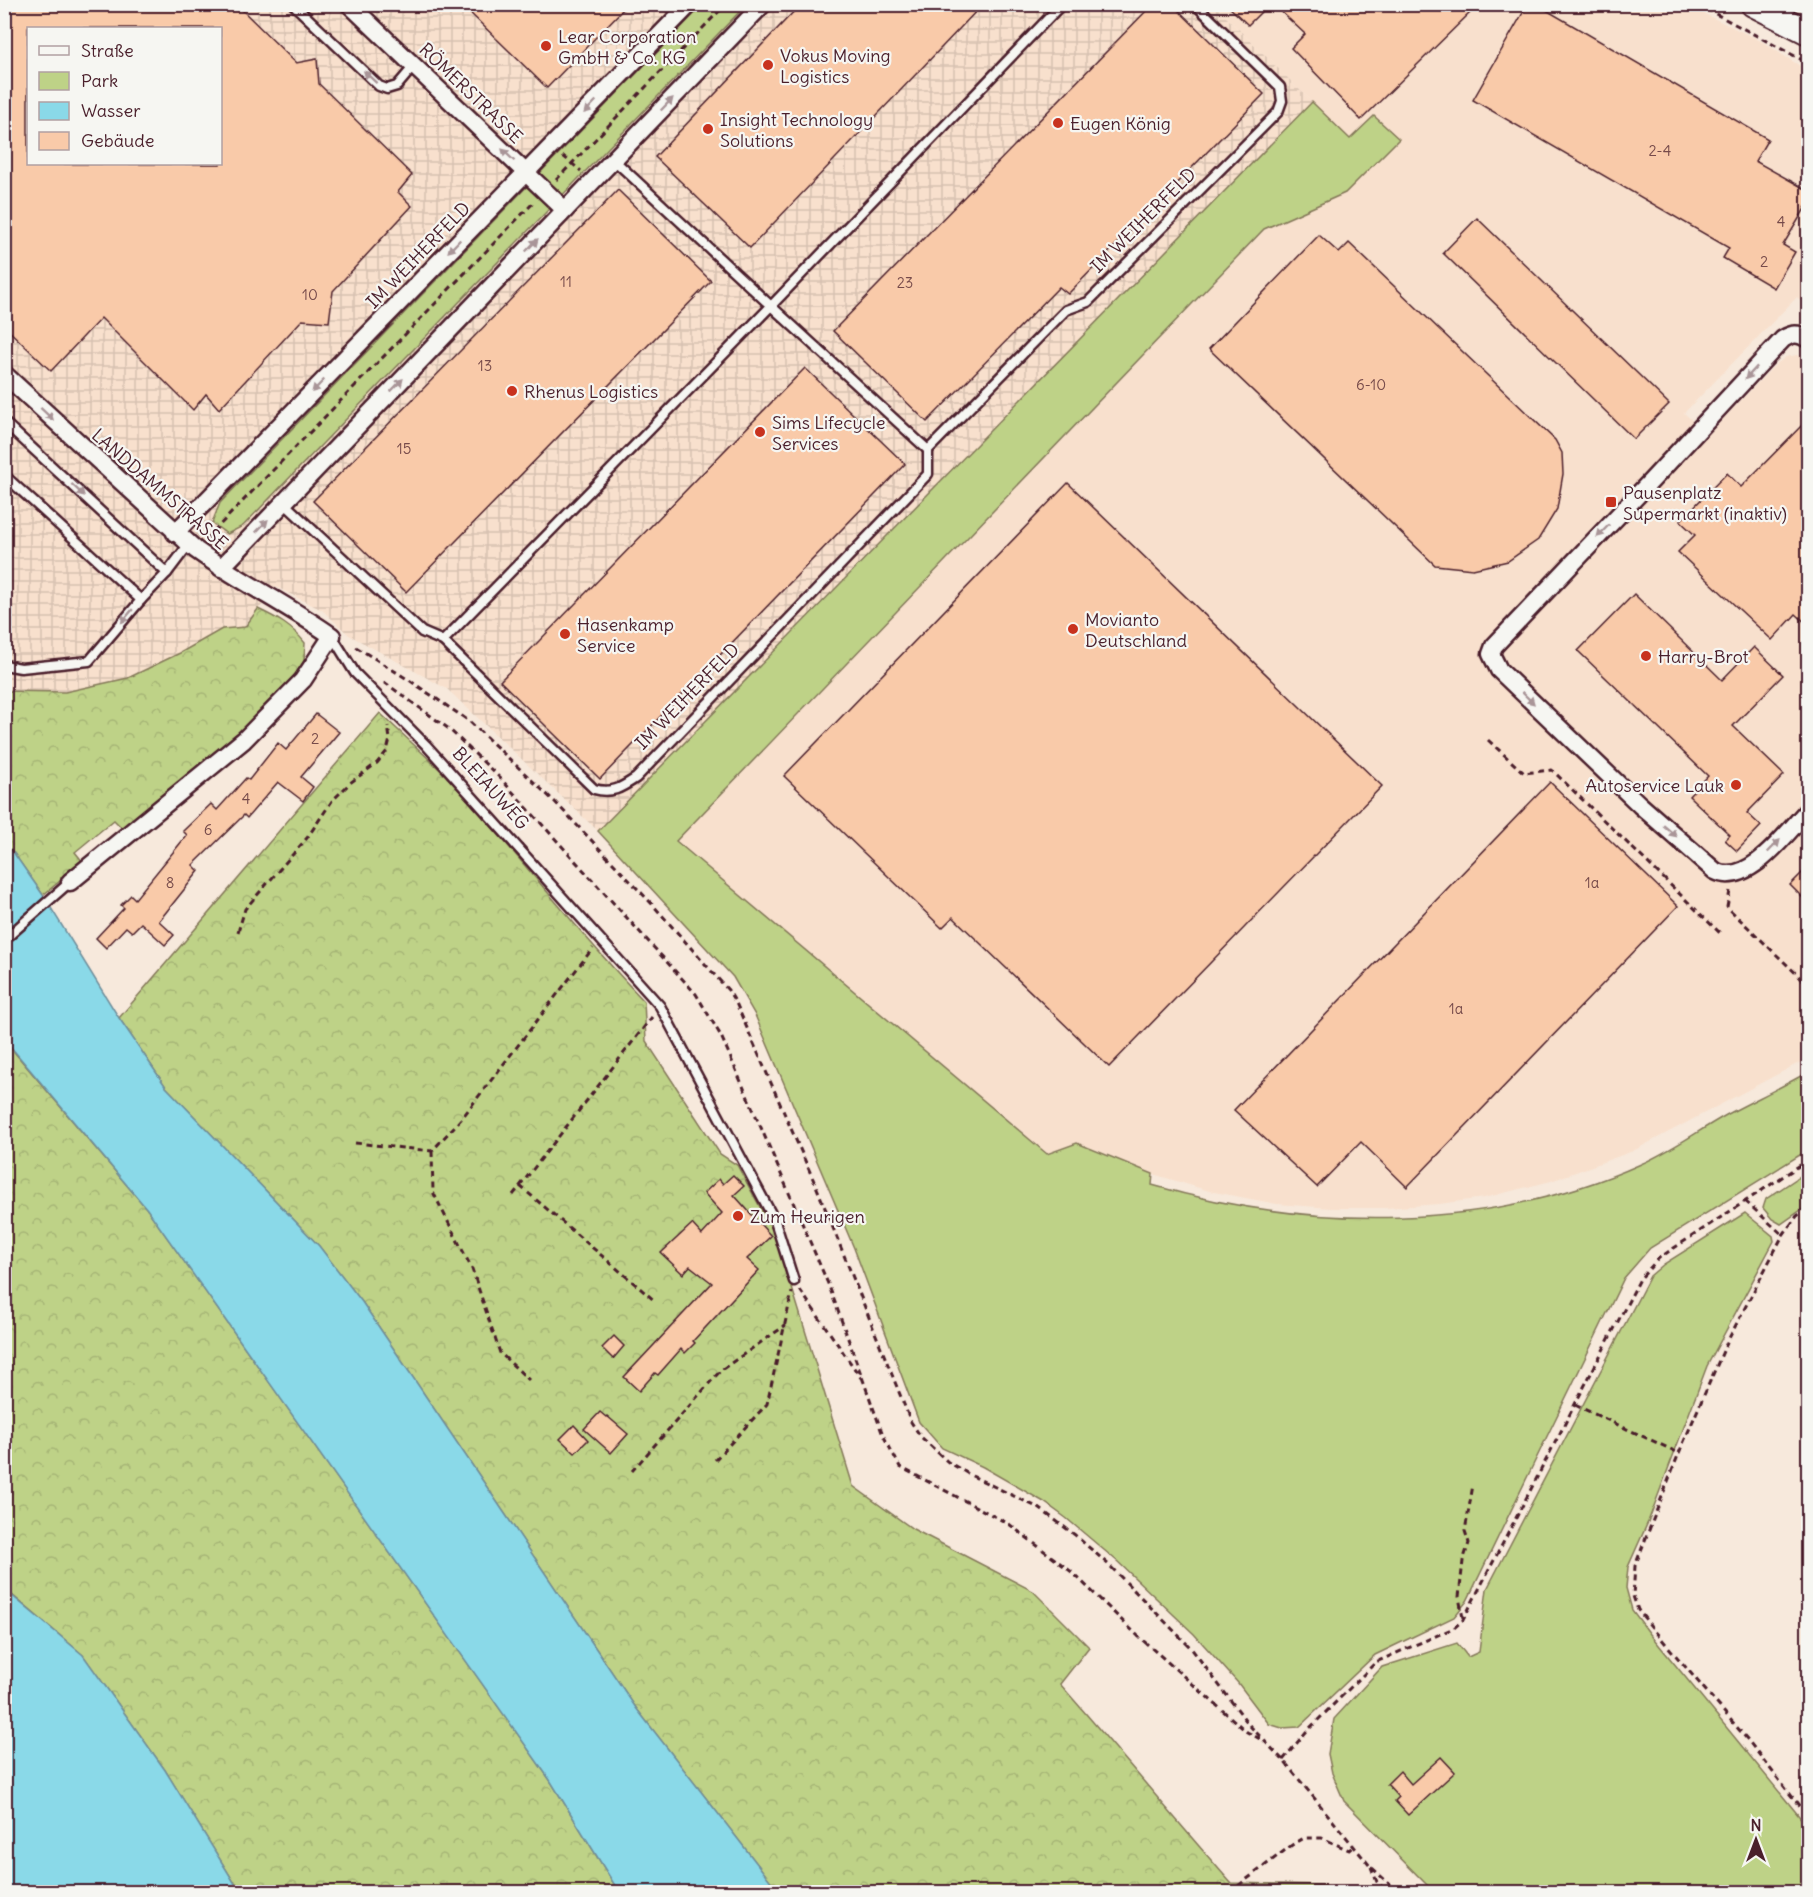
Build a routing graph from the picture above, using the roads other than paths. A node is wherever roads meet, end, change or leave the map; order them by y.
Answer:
1 (293, 4) edge
2 (349, 4) edge
3 (690, 4) edge
4 (763, 4) edge
5 (1062, 4) edge
6 (1195, 4) edge
7 (1754, 4) edge
8 (1809, 32) edge
9 (414, 66) junction
10 (614, 160) junction
11 (526, 173) junction
12 (565, 210) junction
13 (771, 306) junction
14 (1801, 336) edge
15 (4, 374) edge
16 (4, 422) edge
17 (928, 450) junction
18 (4, 476) edge
19 (284, 503) junction
20 (175, 532) junction
21 (189, 544) junction
22 (221, 568) junction
23 (166, 573) junction
24 (141, 600) junction
25 (332, 636) junction
26 (443, 641) junction
27 (4, 665) edge
28 (1809, 810) edge
29 (70, 882) joint
30 (4, 940) edge
31 (794, 1281) road end

9 -> 1 lane
2 - 9 street, RÖMERSTRASSE
3 -> 11 street, IM WEIHERFELD
10 -> 4 street
5 - 13 lane
6 - 17 lane, IM WEIHERFELD
7 - 8 main road
11 -> 9 street, RÖMERSTRASSE
10 - 12 street
10 - 13 lane
11 - 12 street, RÖMERSTRASSE
11 -> 20 street, IM WEIHERFELD
19 -> 12 street
13 - 17 lane
13 - 26 lane
14 -> 28 street
15 -> 20 street, LANDDAMMSTRASSE
16 -> 23 lane
17 - 26 lane, IM WEIHERFELD
18 - 24 lane
22 -> 19 street
19 - 26 lane, IM WEIHERFELD
20 - 21 street, LANDDAMMSTRASSE
21 - 22 street, LANDDAMMSTRASSE
21 - 23 lane
22 - 25 street, LANDDAMMSTRASSE
23 - 24 lane
24 -> 27 lane
25 - 29 street
25 - 31 lane, BLEIAUWEG
29 - 30 lane

